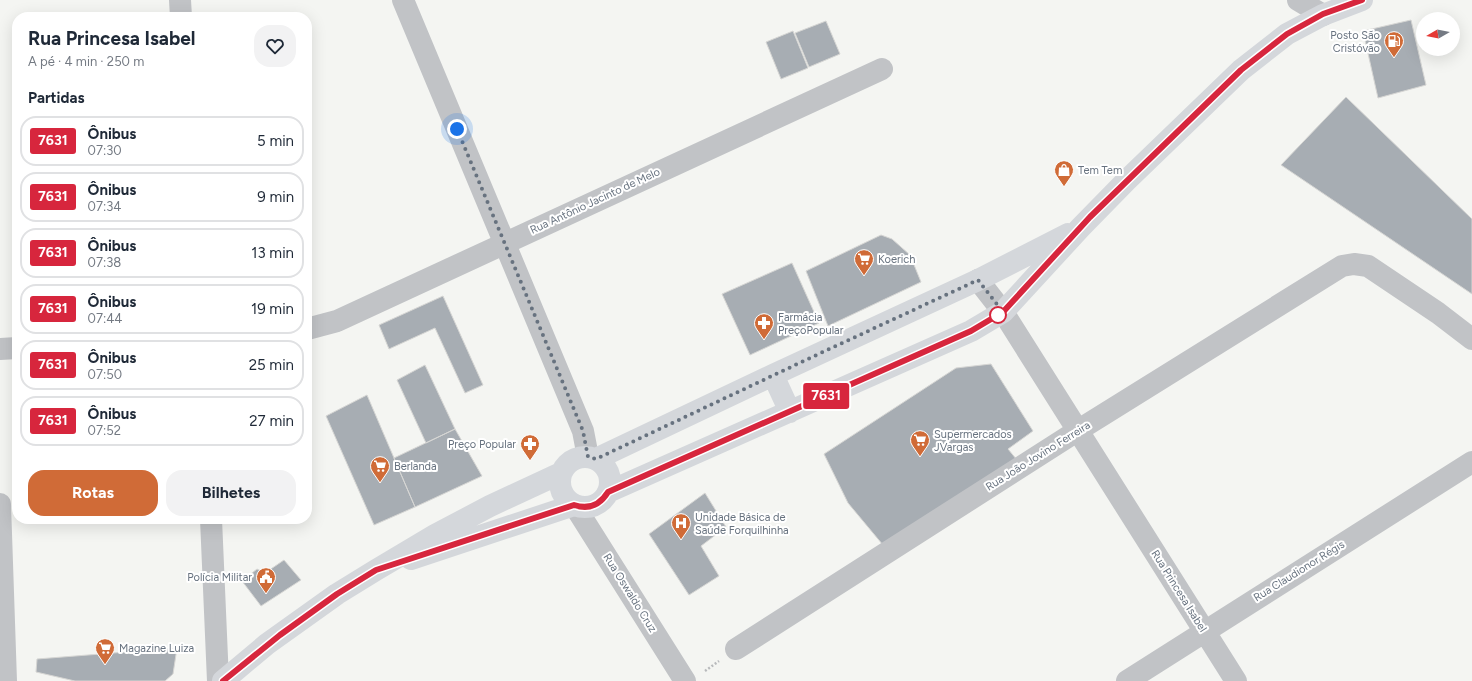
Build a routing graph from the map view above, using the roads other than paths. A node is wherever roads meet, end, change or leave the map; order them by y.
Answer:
1 (180, 0) edge
2 (403, 0) edge
3 (1298, 0) edge
4 (1362, 0) edge
5 (181, 12) edge
6 (1323, 14) junction
7 (882, 69) dead end
8 (1081, 227) junction
9 (505, 243) junction
10 (978, 280) junction
11 (1003, 312) junction
12 (312, 328) edge
13 (1472, 339) edge
14 (12, 348) edge
15 (0, 349) edge
16 (773, 375) junction
17 (790, 412) junction
18 (1077, 431) junction
19 (592, 458) junction
20 (1472, 462) edge
21 (561, 473) junction
22 (608, 492) junction
23 (0, 504) edge
24 (574, 505) junction
25 (211, 524) edge
26 (376, 570) junction
27 (1205, 632) junction
28 (736, 649) road end
29 (694, 676) edge
30 (6, 681) edge
31 (218, 681) edge
32 (223, 681) edge
33 (1127, 681) edge
34 (1236, 681) edge

1 - 5 street
2 - 9 street
3 - 6 street
4 - 6 main road
6 - 8 main road
7 - 9 street, Rua Antônio Jacinto de Melo
8 - 10 main road
8 - 11 main road
9 - 12 street, Rua Antônio Jacinto de Melo
9 - 19 street
10 - 11 street, Rua Princesa Isabel
10 - 16 main road
11 - 17 main road
11 - 18 street, Rua Princesa Isabel
13 - 18 street, Rua João Jovino Ferreira
14 - 15 street
16 - 17 main road
16 - 19 main road
17 - 22 main road
18 - 27 street, Rua Princesa Isabel
18 - 28 street, Rua João Jovino Ferreira
19 - 21 main road
19 - 22 main road
20 - 27 street, Rua Claudionor Régis
21 - 24 main road
21 - 26 main road
22 - 24 main road
23 - 30 street
24 - 26 main road
24 - 29 street, Rua Oswaldo Cruz
25 - 31 street
26 - 32 main road
27 - 33 street, Rua Claudionor Régis
27 - 34 street, Rua Princesa Isabel

